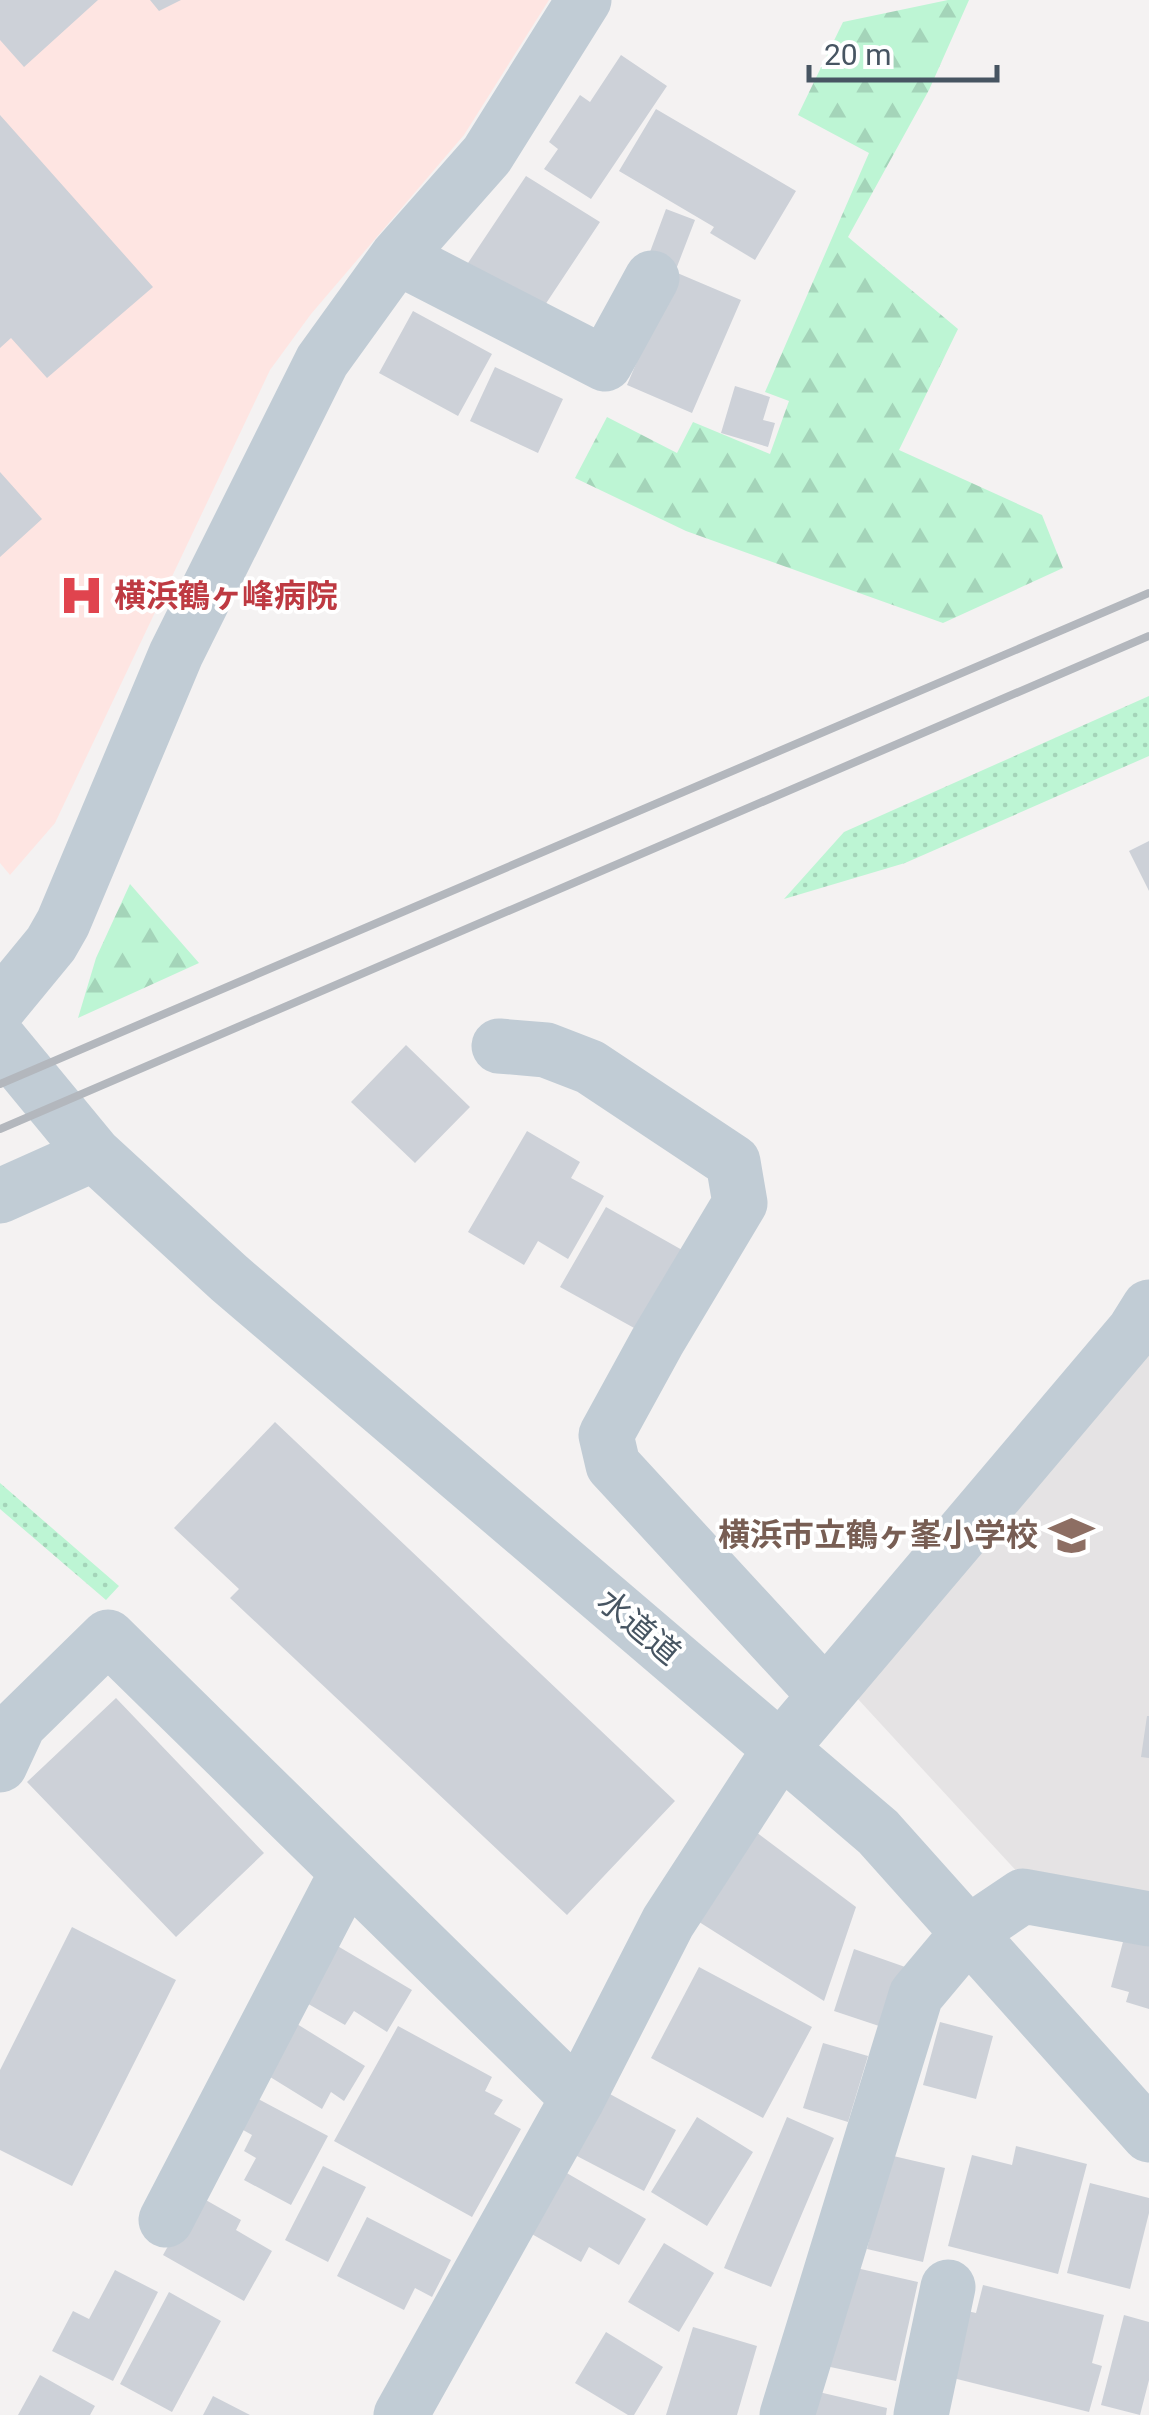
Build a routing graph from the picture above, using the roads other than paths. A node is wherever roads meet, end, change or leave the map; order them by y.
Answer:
1 (584, 0) edge
2 (398, 257) junction
3 (652, 278) dead end
4 (0, 1006) edge
5 (0, 1040) edge
6 (500, 1046) dead end
7 (94, 1154) junction
8 (0, 1196) edge
9 (1149, 1306) edge
10 (824, 1695) junction
11 (781, 1748) junction
12 (0, 1765) edge
13 (346, 1874) junction
14 (1149, 1919) edge
15 (968, 1933) junction
16 (578, 2098) junction
17 (1149, 2135) edge
18 (166, 2220) dead end
19 (948, 2288) dead end
20 (401, 2415) edge
21 (787, 2415) edge
22 (921, 2415) edge

1 - 2 street
2 - 3 street
2 - 4 street
5 - 7 street, 水道道
6 - 10 street
7 - 8 street
7 - 11 street, 水道道
9 - 10 street
10 - 11 street
11 - 15 street, 水道道
11 - 16 street
12 - 13 street
13 - 16 street
13 - 18 street
14 - 15 street
15 - 17 street, 水道道
15 - 21 street
16 - 20 street
19 - 22 street

